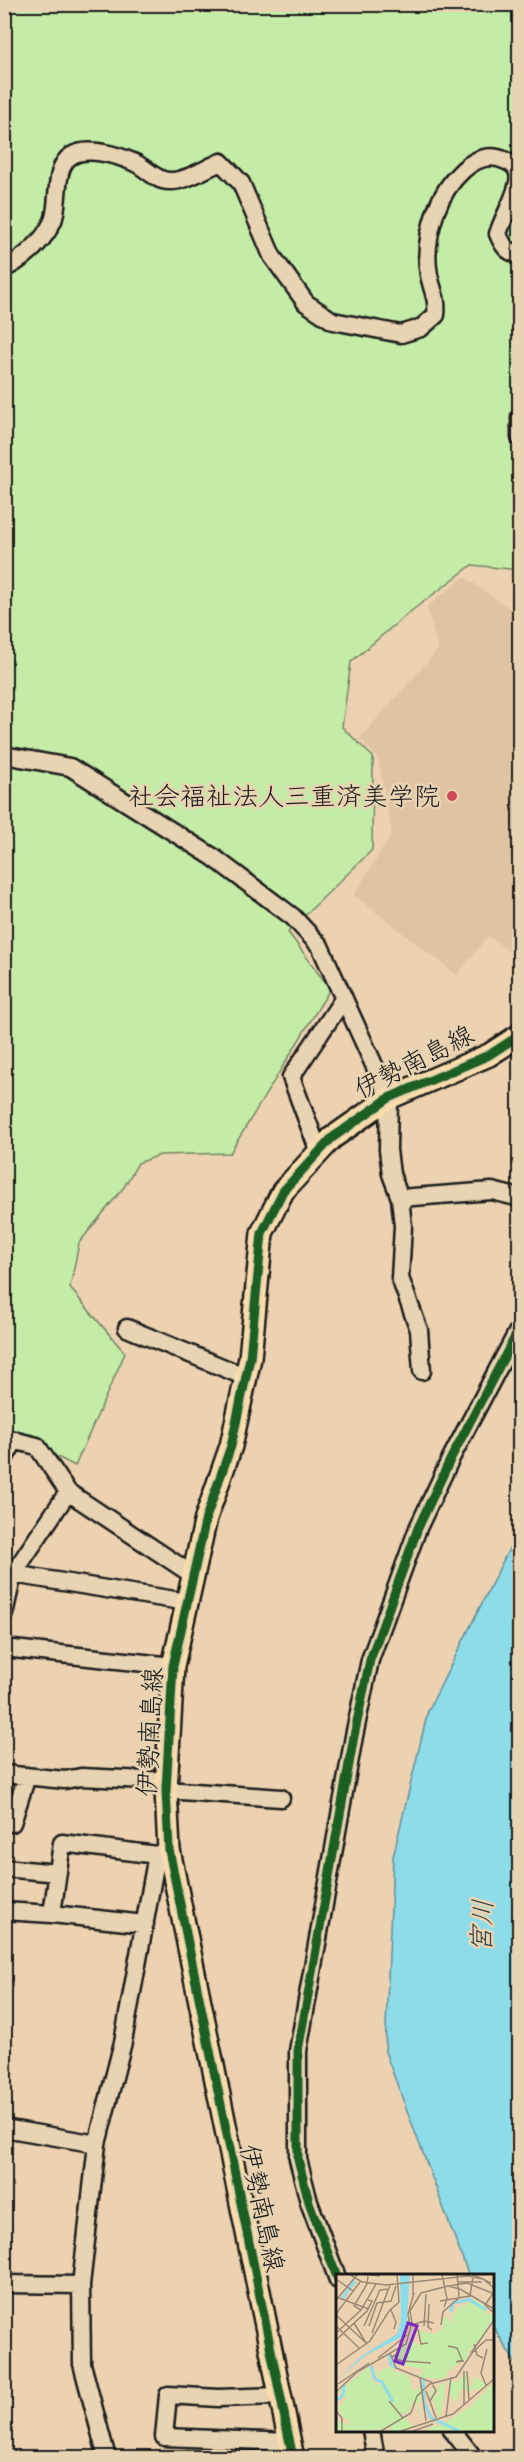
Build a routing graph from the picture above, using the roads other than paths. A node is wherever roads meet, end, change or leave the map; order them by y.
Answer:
1 (519, 255) edge
2 (4, 269) edge
3 (519, 417) edge
4 (519, 438) edge
5 (4, 754) edge
6 (344, 998) junction
7 (519, 1035) edge
8 (389, 1098) junction
9 (319, 1152) junction
10 (400, 1198) junction
11 (519, 1198) edge
12 (519, 1327) edge
13 (127, 1328) dead end
14 (422, 1371) dead end
15 (246, 1377) junction
16 (10, 1439) edge
17 (4, 1459) edge
18 (68, 1492) junction
19 (13, 1574) junction
20 (193, 1575) junction
21 (187, 1602) junction
22 (4, 1614) edge
23 (4, 1647) edge
24 (173, 1666) junction
25 (4, 1774) edge
26 (27, 1776) junction
27 (167, 1786) junction
28 (281, 1798) dead end
29 (12, 1823) dead end
30 (163, 1852) junction
31 (4, 1868) edge
32 (57, 1873) junction
33 (4, 1911) edge
34 (52, 1914) junction
35 (145, 1924) junction
36 (4, 2128) edge
37 (97, 2144) junction
38 (336, 2275) edge
39 (4, 2284) edge
40 (81, 2285) junction
41 (280, 2396) junction
42 (371, 2432) edge
43 (454, 2432) edge
44 (292, 2450) edge
45 (107, 2457) edge
46 (376, 2457) edge
47 (474, 2457) edge

1 - 2 street
3 - 4 street
5 - 6 street
6 - 8 street
6 - 9 street
7 - 8 main road, 伊勢南島線
8 - 9 main road, 伊勢南島線
8 - 10 street
9 - 15 main road, 伊勢南島線
10 - 11 street
10 - 14 street
12 - 38 street
13 - 15 street
15 - 20 main road, 伊勢南島線
16 - 17 street
16 - 18 street
18 - 19 street
18 - 20 street
19 - 21 street
19 - 22 street
20 - 21 main road, 伊勢南島線
21 - 24 main road, 伊勢南島線
23 - 24 street
24 - 27 main road, 伊勢南島線
25 - 26 street
26 - 27 street
26 - 29 street
27 - 28 street
27 - 30 main road, 伊勢南島線
30 - 32 street
30 - 35 street
30 - 41 main road, 伊勢南島線
31 - 32 street
32 - 34 street
33 - 34 street
34 - 35 street
35 - 37 street
36 - 37 street
37 - 40 street
39 - 40 street
40 - 45 street
41 - 44 main road, 伊勢南島線
41 - 44 street
42 - 46 street
43 - 47 street

